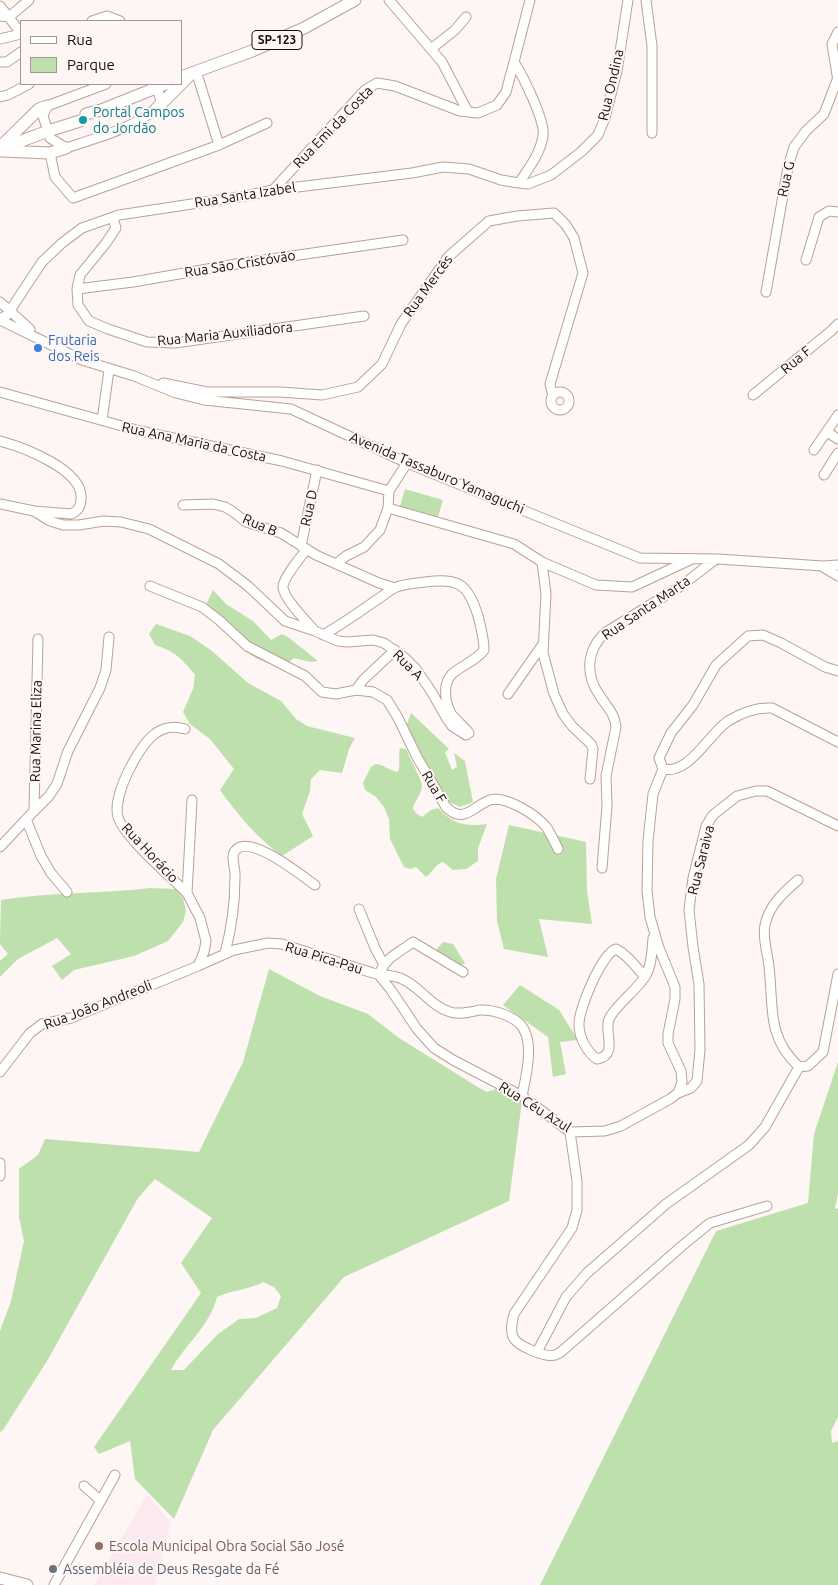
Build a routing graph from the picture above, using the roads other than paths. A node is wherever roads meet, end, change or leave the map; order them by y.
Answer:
1 (29, 0) edge
2 (356, 0) edge
3 (389, 0) edge
4 (530, 0) edge
5 (628, 0) edge
6 (646, 0) edge
7 (0, 6) edge
8 (4, 17) edge
9 (466, 17) dead end
10 (95, 20) edge
11 (117, 20) edge
12 (20, 32) edge
13 (838, 32) edge
14 (20, 33) edge
15 (0, 39) edge
16 (431, 49) junction
17 (20, 53) edge
18 (0, 62) edge
19 (514, 62) junction
20 (195, 71) junction
21 (182, 72) edge
22 (182, 77) edge
23 (838, 81) edge
24 (182, 84) edge
25 (27, 85) edge
26 (103, 85) edge
27 (159, 85) edge
28 (181, 85) edge
29 (0, 97) edge
30 (47, 106) junction
31 (153, 112) junction
32 (468, 112) junction
33 (267, 123) dead end
34 (48, 131) junction
35 (652, 133) dead end
36 (219, 145) junction
37 (66, 148) junction
38 (0, 149) edge
39 (50, 153) junction
40 (519, 183) junction
41 (273, 190) junction
42 (838, 212) edge
43 (113, 218) junction
44 (403, 240) dead end
45 (806, 260) dead end
46 (77, 289) junction
47 (766, 292) dead end
48 (0, 302) edge
49 (9, 311) junction
50 (364, 316) dead end
51 (0, 319) edge
52 (838, 324) edge
53 (44, 340) junction
54 (109, 370) junction
55 (134, 376) junction
56 (0, 392) edge
57 (754, 395) dead end
58 (553, 396) dead end
59 (838, 416) edge
60 (102, 420) junction
61 (827, 432) junction
62 (838, 439) edge
63 (0, 442) edge
64 (814, 450) dead end
65 (838, 453) edge
66 (408, 463) junction
67 (317, 470) junction
68 (824, 475) dead end
69 (389, 491) junction
70 (0, 504) edge
71 (183, 505) dead end
72 (388, 508) junction
73 (34, 511) junction
74 (304, 547) junction
75 (693, 559) junction
76 (716, 559) junction
77 (542, 562) junction
78 (336, 564) junction
79 (823, 566) junction
80 (838, 566) edge
81 (838, 576) edge
82 (150, 586) dead end
83 (395, 588) junction
84 (319, 633) junction
85 (109, 637) dead end
86 (38, 639) dead end
87 (543, 644) junction
88 (395, 650) junction
89 (838, 670) edge
90 (356, 690) junction
91 (508, 694) dead end
92 (185, 728) dead end
93 (838, 742) edge
94 (663, 769) junction
95 (590, 779) dead end
96 (192, 800) dead end
97 (34, 811) junction
98 (26, 819) junction
99 (838, 826) edge
100 (0, 847) edge
101 (558, 849) dead end
102 (602, 868) dead end
103 (798, 880) dead end
104 (315, 884) dead end
105 (67, 892) dead end
106 (187, 893) junction
107 (359, 909) dead end
108 (654, 931) junction
109 (224, 953) junction
110 (212, 960) joint
111 (383, 964) junction
112 (198, 966) junction
113 (463, 972) dead end
114 (379, 974) junction
115 (838, 974) edge
116 (645, 977) junction
117 (799, 1067) junction
118 (0, 1072) edge
119 (678, 1093) junction
120 (522, 1096) junction
121 (570, 1132) junction
122 (0, 1163) edge
123 (0, 1176) edge
124 (768, 1206) dead end
125 (537, 1352) junction
126 (115, 1475) dead end
127 (84, 1486) dead end
128 (101, 1501) junction
129 (0, 1578) edge
130 (27, 1585) edge
131 (54, 1585) edge

1 - 8 street
2 - 20 main road, SP-123
3 - 16 street
4 - 19 street
5 - 40 street, Rua Ondina
6 - 35 street
7 - 8 street
8 - 12 street
9 - 16 street
10 - 11 street
13 - 23 street
14 - 15 street
16 - 32 street
17 - 18 street
19 - 32 street, Rua Emi da Costa
19 - 40 street
20 - 21 main road
20 - 22 main road, SP-123
20 - 24 main road
20 - 36 street
23 - 47 street, Rua G
25 - 29 street
26 - 30 street
27 - 31 street
27 - 34 main road
28 - 31 main road
30 - 34 street
30 - 38 main road
31 - 37 street
32 - 41 street, Rua Emi da Costa
33 - 36 street
34 - 37 street
34 - 38 main road
36 - 39 street
37 - 39 main road
38 - 39 main road
40 - 41 street, Rua Santa Izabel
41 - 43 street, Rua Santa Izabel
42 - 45 street
43 - 46 street
43 - 49 street, Rua Santa Izabel
44 - 46 street, Rua São Cristóvão
46 - 50 street, Rua Maria Auxiliadora
48 - 49 street
49 - 51 street, Rua Santa Izabel
49 - 53 street
51 - 53 street
52 - 57 street, Rua F
53 - 54 street, Avenida Tassaburo Yamaguchi
54 - 55 street, Avenida Tassaburo Yamaguchi
54 - 60 street
55 - 58 street, Rua Mercês
55 - 66 street, Avenida Tassaburo Yamaguchi
56 - 60 street, Rua Ana Maria da Costa
59 - 61 street
60 - 67 street, Rua Ana Maria da Costa
61 - 62 street
61 - 64 street
63 - 73 street
65 - 68 street
66 - 69 street
66 - 75 street, Avenida Tassaburo Yamaguchi
67 - 69 street, Rua Ana Maria da Costa
67 - 74 street, Rua D
69 - 72 street
70 - 73 street
71 - 74 street, Rua B
72 - 77 street
72 - 78 street
73 - 84 street, Rua A
74 - 78 street, Rua B
74 - 84 street, Rua D
75 - 76 street, Avenida Tassaburo Yamaguchi
75 - 77 street
76 - 79 street, Avenida Tassaburo Yamaguchi
76 - 102 street, Rua Santa Marta
77 - 87 street
78 - 83 street, Rua B
79 - 80 street, Avenida Tassaburo Yamaguchi
79 - 81 street
82 - 90 street, Rua F
83 - 84 street
83 - 88 street, Rua A
84 - 88 street, Rua A
85 - 97 street
86 - 97 street, Rua Marina Eliza
87 - 91 street
87 - 95 street
88 - 90 street
89 - 94 street
90 - 101 street, Rua F
92 - 106 street, Rua Horácio
93 - 94 street
94 - 108 street
96 - 106 street
97 - 98 street
98 - 100 street
98 - 105 street
99 - 119 street, Rua Saraiva
103 - 117 street
104 - 109 street
106 - 112 street
107 - 111 street
108 - 116 street
108 - 119 street
109 - 110 street, Rua Pica-Pau
109 - 114 street, Rua Pica-Pau
110 - 112 street, Rua João Andreoli
111 - 113 street
111 - 114 street
112 - 118 street, Rua João Andreoli
114 - 120 street, Rua Céu Azul
114 - 120 street, Rua Pica-Pau
115 - 117 street
116 - 116 street
117 - 125 street
119 - 121 street, Rua Céu Azul
120 - 121 street, Rua Céu Azul
121 - 125 street
122 - 123 street
124 - 125 street
126 - 128 street
127 - 128 street
128 - 131 street
129 - 130 main road

